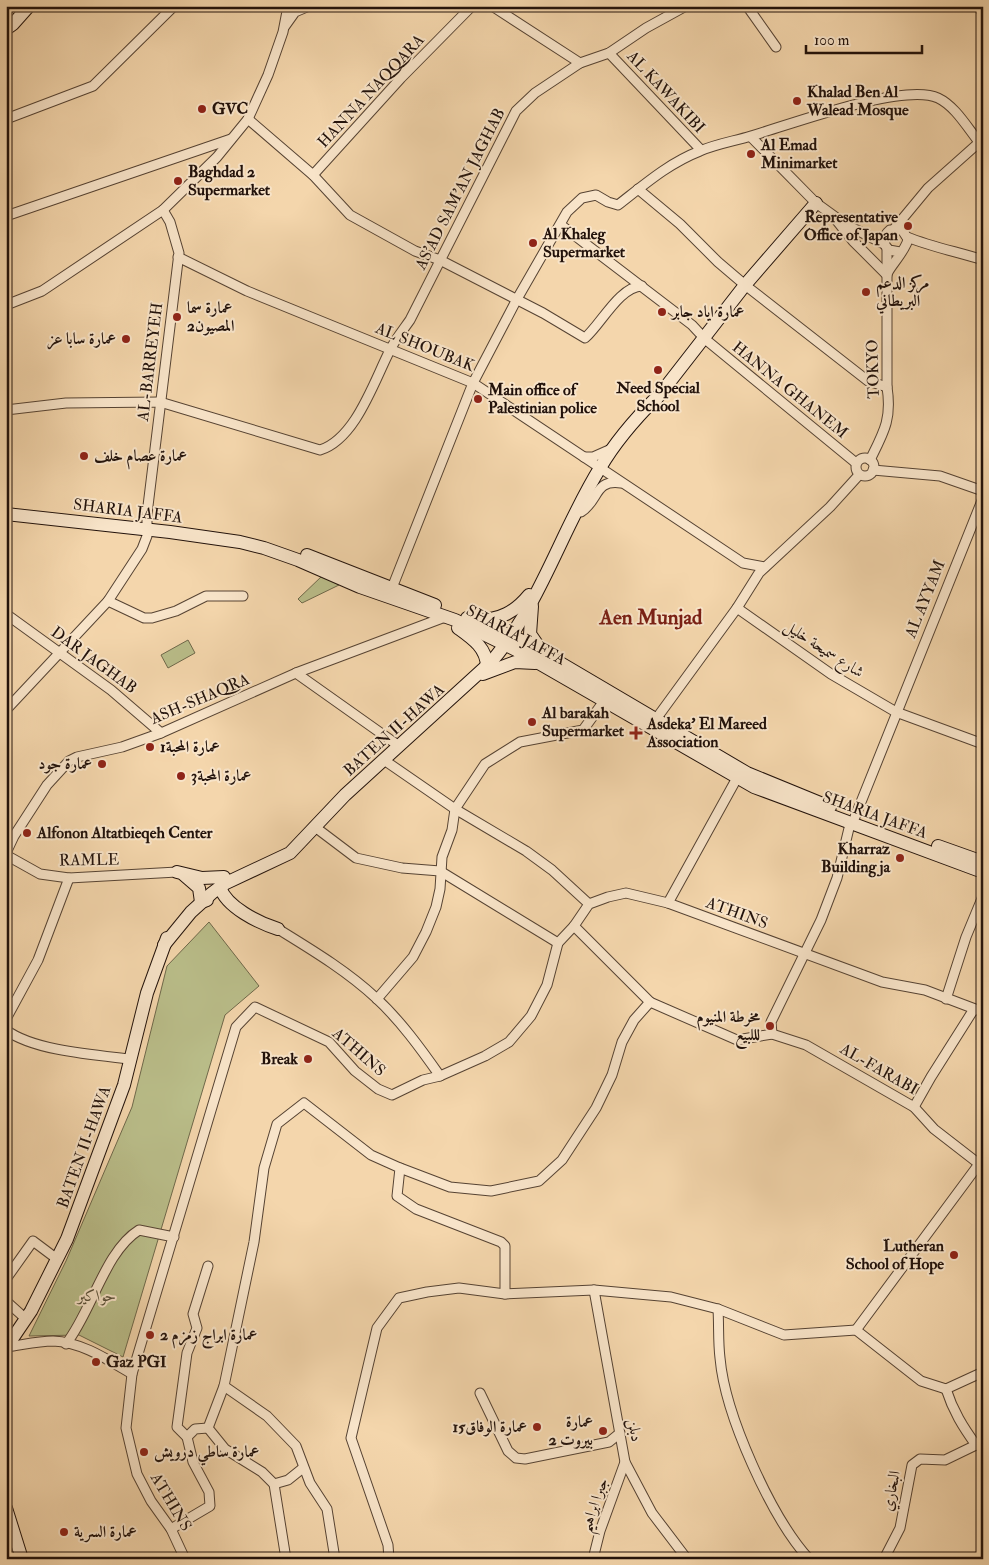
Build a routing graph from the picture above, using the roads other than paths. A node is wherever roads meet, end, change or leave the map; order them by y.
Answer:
1 (29, 6) edge
2 (174, 6) edge
3 (288, 6) edge
4 (309, 6) edge
5 (472, 6) edge
6 (492, 6) edge
7 (686, 6) edge
8 (746, 6) edge
9 (978, 6) edge
10 (983, 13) edge
11 (284, 28) junction
12 (6, 29) edge
13 (776, 47) dead end
14 (609, 53) junction
15 (580, 63) junction
16 (6, 119) edge
17 (248, 119) junction
18 (751, 137) junction
19 (231, 139) junction
20 (981, 141) edge
21 (701, 150) junction
22 (313, 175) junction
23 (638, 189) junction
24 (816, 202) junction
25 (164, 210) junction
26 (832, 214) junction
27 (6, 216) edge
28 (903, 218) junction
29 (561, 225) junction
30 (892, 229) junction
31 (866, 233) junction
32 (906, 235) junction
33 (928, 245) junction
34 (886, 246) junction
35 (902, 251) junction
36 (178, 257) junction
37 (440, 260) junction
38 (983, 260) edge
39 (888, 274) junction
40 (745, 285) junction
41 (642, 286) junction
42 (517, 299) junction
43 (6, 305) edge
44 (705, 339) junction
45 (390, 351) junction
46 (473, 383) junction
47 (886, 387) junction
48 (657, 397) junction
49 (160, 402) junction
50 (6, 410) edge
51 (616, 446) junction
52 (583, 457) junction
53 (870, 460) junction
54 (856, 463) junction
55 (602, 470) junction
56 (873, 470) junction
57 (859, 474) junction
58 (622, 483) junction
59 (983, 490) edge
60 (587, 491) junction
61 (983, 498) edge
62 (6, 506) edge
63 (581, 512) junction
64 (6, 514) edge
65 (146, 525) junction
66 (571, 526) junction
67 (743, 563) junction
68 (765, 567) junction
69 (547, 574) junction
70 (754, 583) junction
71 (392, 588) junction
72 (243, 596) dead end
73 (533, 599) junction
74 (108, 600) junction
75 (737, 608) junction
76 (6, 614) edge
77 (444, 617) junction
78 (470, 620) junction
79 (509, 640) junction
80 (58, 653) junction
81 (544, 660) junction
82 (482, 671) junction
83 (296, 674) junction
84 (604, 701) junction
85 (6, 710) edge
86 (896, 712) junction
87 (656, 719) junction
88 (160, 733) junction
89 (983, 744) edge
90 (400, 746) junction
91 (384, 760) junction
92 (737, 778) junction
93 (455, 809) junction
94 (853, 820) junction
95 (315, 827) junction
96 (295, 846) junction
97 (6, 854) edge
98 (983, 862) edge
99 (440, 871) junction
100 (177, 872) junction
101 (983, 872) edge
102 (69, 878) junction
103 (237, 878) junction
104 (222, 882) junction
105 (983, 896) edge
106 (201, 897) junction
107 (668, 903) junction
108 (233, 904) junction
109 (589, 904) junction
110 (574, 926) junction
111 (278, 929) junction
112 (558, 943) junction
113 (804, 954) junction
114 (377, 999) junction
115 (946, 999) junction
116 (650, 1002) junction
117 (978, 1011) edge
118 (6, 1019) edge
119 (6, 1030) edge
120 (772, 1034) junction
121 (130, 1059) junction
122 (440, 1076) junction
123 (914, 1106) junction
124 (981, 1166) edge
125 (400, 1168) junction
126 (174, 1237) junction
127 (57, 1259) junction
128 (208, 1266) dead end
129 (6, 1280) edge
130 (594, 1290) junction
131 (505, 1294) junction
132 (6, 1301) edge
133 (718, 1309) junction
134 (26, 1319) junction
135 (856, 1330) junction
136 (66, 1344) junction
137 (7, 1348) edge
138 (983, 1372) edge
139 (132, 1374) junction
140 (224, 1386) junction
141 (946, 1389) junction
142 (480, 1393) dead end
143 (208, 1428) junction
144 (620, 1433) junction
145 (187, 1437) junction
146 (980, 1446) edge
147 (625, 1462) junction
148 (304, 1468) junction
149 (274, 1484) junction
150 (6, 1508) edge
151 (171, 1529) junction
152 (22, 1559) edge
153 (185, 1559) edge
154 (286, 1559) edge
155 (335, 1559) edge
156 (389, 1559) edge
157 (593, 1559) edge
158 (687, 1559) edge
159 (809, 1559) edge
160 (884, 1559) edge

1 - 12 main road
2 - 16 street
3 - 11 street
4 - 11 street
5 - 22 street, HANNA NAQQARA
6 - 15 street
7 - 14 street, AS'AD SAM'AN JAGHAB
8 - 13 street
9 - 10 street
11 - 17 street
14 - 15 street, AS'AD SAM'AN JAGHAB
14 - 21 street, AL KAWAKIBI
15 - 37 street, AS'AD SAM'AN JAGHAB
17 - 19 street
17 - 22 street
18 - 20 street
18 - 21 street
18 - 24 street
19 - 25 street
19 - 27 street
20 - 28 street
21 - 23 street
22 - 37 street
23 - 29 street
23 - 40 street
24 - 26 street
24 - 40 main road
25 - 36 street, AL-BARREYEH
25 - 43 street
26 - 31 street
26 - 39 street
28 - 30 street
28 - 32 street
29 - 41 street, HANNA GHANEM
29 - 42 street
30 - 31 street
30 - 32 street
30 - 34 street
31 - 34 street
32 - 33 street
32 - 35 street
33 - 35 street
33 - 38 street
34 - 35 street
34 - 39 street, TOKYO
35 - 39 street
36 - 45 street, AL SHOUBAK
36 - 49 street, AL-BARREYEH
37 - 42 street
37 - 45 street, AS'AD SAM'AN JAGHAB
39 - 47 street, TOKYO
40 - 44 main road
40 - 47 street
41 - 42 street
41 - 44 street, HANNA GHANEM
42 - 46 street
44 - 48 main road
44 - 54 street, HANNA GHANEM
45 - 46 street, AL SHOUBAK
45 - 49 street, AS'AD SAM'AN JAGHAB
46 - 52 street, AL SHOUBAK
46 - 71 street
47 - 53 street, TOKYO
48 - 51 main road
48 - 55 main road
49 - 50 street, AS'AD SAM'AN JAGHAB
49 - 65 street, AL-BARREYEH
51 - 52 street
51 - 55 main road
52 - 55 street, AL SHOUBAK
52 - 60 street
53 - 54 street
53 - 56 street
54 - 57 street
55 - 58 street, AL SHOUBAK
55 - 60 main road
55 - 63 main road
56 - 57 street
56 - 59 street
57 - 68 street
58 - 63 street
58 - 67 street, AL SHOUBAK
60 - 66 main road
61 - 86 street, AL AYYAM
62 - 65 main road, SHARIA JAFFA
63 - 66 main road
64 - 65 main road, SHARIA JAFFA
65 - 71 main road, SHARIA JAFFA
65 - 74 street, AL-BARREYEH
65 - 77 main road, SHARIA JAFFA
66 - 69 main road
67 - 68 street, AL SHOUBAK
67 - 70 street, AL SHOUBAK
68 - 70 street
69 - 73 main road, BATEN II-HAWA
69 - 78 main road
70 - 75 street
71 - 78 main road, SHARIA JAFFA
72 - 74 street
73 - 79 main road, BATEN II-HAWA
73 - 81 main road
74 - 80 street, AL-BARREYEH
75 - 86 street, شارع سميحة خليل
75 - 87 street
76 - 80 street, DAR JAGHAB
77 - 79 main road, SHARIA JAFFA
77 - 82 main road
77 - 83 street, ASH-SHAQRA
78 - 79 main road, SHARIA JAFFA
79 - 81 main road, SHARIA JAFFA
79 - 82 main road, BATEN II-HAWA
80 - 85 street, AL-BARREYEH
80 - 88 street, DAR JAGHAB
81 - 82 main road
81 - 84 main road, SHARIA JAFFA
81 - 87 main road, SHARIA JAFFA
82 - 90 main road, BATEN II-HAWA
83 - 88 street, ASH-SHAQRA
83 - 90 street
84 - 92 main road, SHARIA JAFFA
84 - 93 street
86 - 89 street, شارع سميحة خليل
86 - 94 street, AL AYYAM
87 - 94 main road, SHARIA JAFFA
88 - 97 street, ASH-SHAQRA
90 - 91 main road, BATEN II-HAWA
91 - 93 street
91 - 95 main road, BATEN II-HAWA
92 - 94 main road, SHARIA JAFFA
92 - 107 street
93 - 99 street
93 - 109 street
94 - 98 main road, SHARIA JAFFA
94 - 101 main road, SHARIA JAFFA
94 - 113 street, AL AYYAM
95 - 96 main road, BATEN II-HAWA
95 - 99 street
96 - 103 main road
96 - 104 main road
97 - 102 street, RAMLE
99 - 112 street
99 - 114 street
100 - 102 street, RAMLE
100 - 104 main road
100 - 106 main road
102 - 118 street
103 - 104 main road
103 - 111 main road
104 - 106 main road, BATEN II-HAWA
104 - 108 main road
105 - 115 street
106 - 108 main road
106 - 121 main road, BATEN II-HAWA
107 - 109 street, ATHINS
107 - 113 street, ATHINS
108 - 111 main road
109 - 110 street, ATHINS
110 - 112 street, ATHINS
110 - 116 street
111 - 114 street
112 - 122 street, ATHINS
113 - 115 street, ATHINS
113 - 120 street, AL AYYAM
114 - 122 street
115 - 117 street, ATHINS
116 - 120 street
116 - 125 street
117 - 123 street
119 - 121 street
120 - 123 street, AL-FARABI
121 - 127 main road, BATEN II-HAWA
122 - 126 street, ATHINS
123 - 124 street, AL-FARABI
124 - 135 street
125 - 131 street
125 - 140 street
126 - 136 street
126 - 139 street, ATHINS
127 - 129 street
127 - 134 main road, BATEN II-HAWA
128 - 145 street
130 - 131 street
130 - 133 street
130 - 144 street, دبلن
131 - 156 street
132 - 134 street
133 - 135 street
133 - 159 street
134 - 137 main road, BATEN II-HAWA
135 - 141 street
136 - 137 street
136 - 139 street
138 - 141 street
139 - 151 street, ATHINS
140 - 143 street
140 - 148 street
141 - 146 street
142 - 144 street
143 - 145 street
143 - 149 street
144 - 147 street, دبلن
145 - 151 street
146 - 160 street, البخاري
147 - 157 street, جبرا ابراهيم
147 - 158 street, دبلن
148 - 149 street
148 - 155 street
149 - 154 street
150 - 152 main road
151 - 153 street, ATHINS

